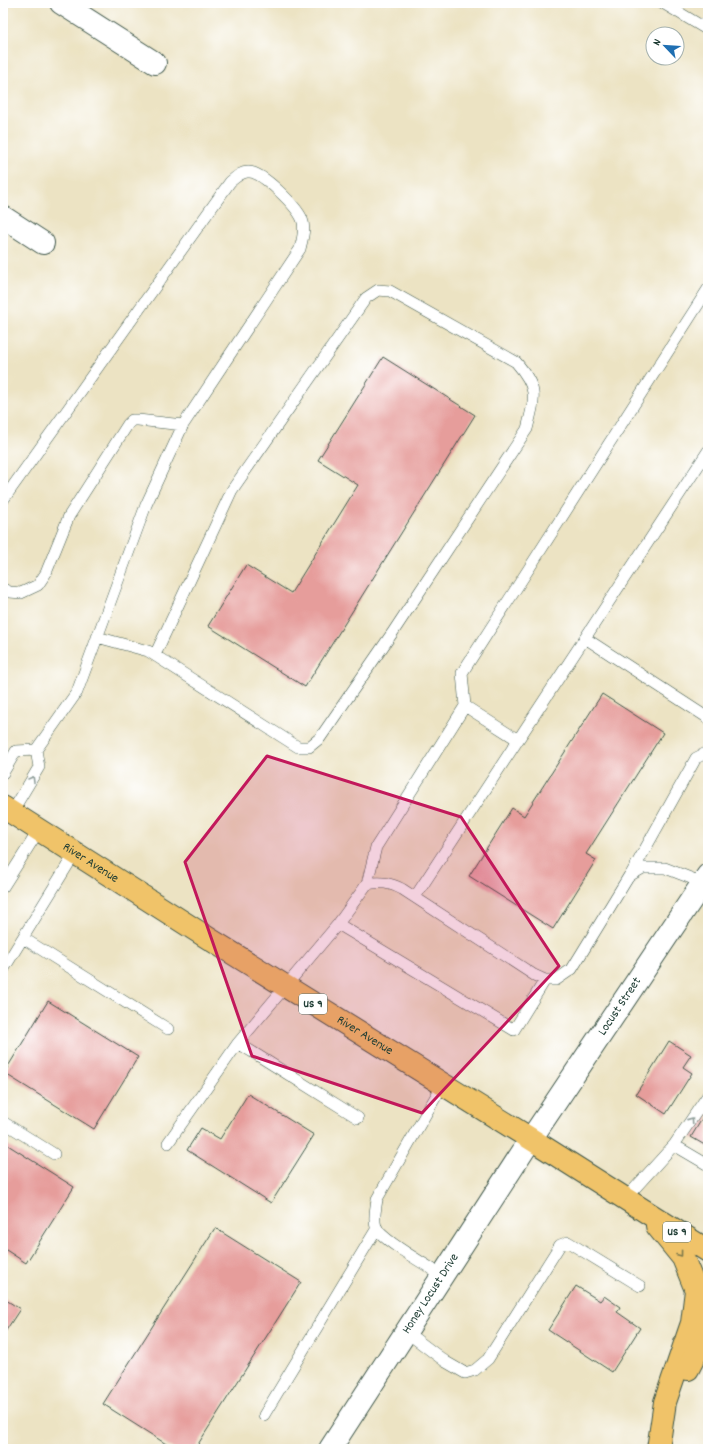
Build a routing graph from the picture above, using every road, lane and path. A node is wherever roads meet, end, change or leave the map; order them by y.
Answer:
1 (61, 3) edge
2 (664, 3) edge
3 (708, 30) edge
4 (155, 63) dead end
5 (3, 217) edge
6 (44, 243) dead end
7 (708, 289) edge
8 (183, 425) junction
9 (708, 451) edge
10 (3, 500) edge
11 (3, 589) edge
12 (97, 637) junction
13 (585, 638) junction
14 (155, 656) junction
15 (465, 706) junction
16 (708, 718) edge
17 (518, 740) junction
18 (36, 750) junction
19 (708, 752) edge
20 (3, 773) edge
21 (7, 810) edge
22 (39, 830) junction
23 (75, 853) junction
24 (629, 876) junction
25 (5, 880) edge
26 (706, 881) edge
27 (367, 884) junction
28 (415, 898) junction
29 (338, 924) junction
30 (23, 938) junction
31 (3, 970) edge
32 (545, 980) junction
33 (286, 987) junction
34 (168, 1029) dead end
35 (238, 1043) junction
36 (443, 1084) junction
37 (708, 1095) edge
38 (358, 1118) dead end
39 (3, 1122) edge
40 (531, 1139) junction
41 (168, 1143) dead end
42 (674, 1145) junction
43 (54, 1154) dead end
44 (708, 1166) edge
45 (624, 1199) junction
46 (646, 1213) junction
47 (377, 1228) junction
48 (708, 1251) edge
49 (442, 1275) junction
50 (640, 1286) dead end
51 (405, 1330) junction
52 (708, 1330) edge
53 (264, 1415) dead end
54 (330, 1449) edge
55 (658, 1449) edge
56 (668, 1449) edge

1 - 4 street
2 - 3 lane
5 - 6 street
7 - 15 lane
8 - 10 lane
8 - 11 lane
8 - 12 lane
9 - 13 lane
12 - 14 lane
12 - 18 lane
13 - 16 lane
13 - 17 lane
14 - 14 lane
15 - 17 lane
15 - 27 lane
17 - 28 lane
18 - 20 lane
21 -> 18 lane
19 - 24 lane
21 - 22 highway, River Avenue / US 9
22 - 23 highway, River Avenue / US 9
22 - 25 lane
23 - 30 lane
23 - 33 highway, River Avenue / US 9
24 - 26 lane
24 - 32 lane
26 - 40 street, Locust Street
27 - 28 lane
27 - 29 lane
28 - 32 lane
29 - 32 lane
29 - 33 lane
30 - 31 lane
30 - 34 lane
33 - 35 lane
33 - 36 highway, River Avenue / US 9
35 - 38 lane
35 - 41 lane
36 - 40 highway, River Avenue / US 9
36 - 47 lane
42 -> 37 lane
39 - 43 lane
40 - 45 highway, River Avenue / US 9
40 - 49 street, Honey Locust Drive
42 - 44 lane
42 - 45 lane
45 - 46 highway, River Avenue / US 9
46 - 48 highway, US 9
46 -> 55 highway
47 - 49 lane
47 - 53 lane
49 - 51 street, Honey Locust Drive
50 - 51 lane
51 - 54 street, Honey Locust Drive
52 - 56 highway

